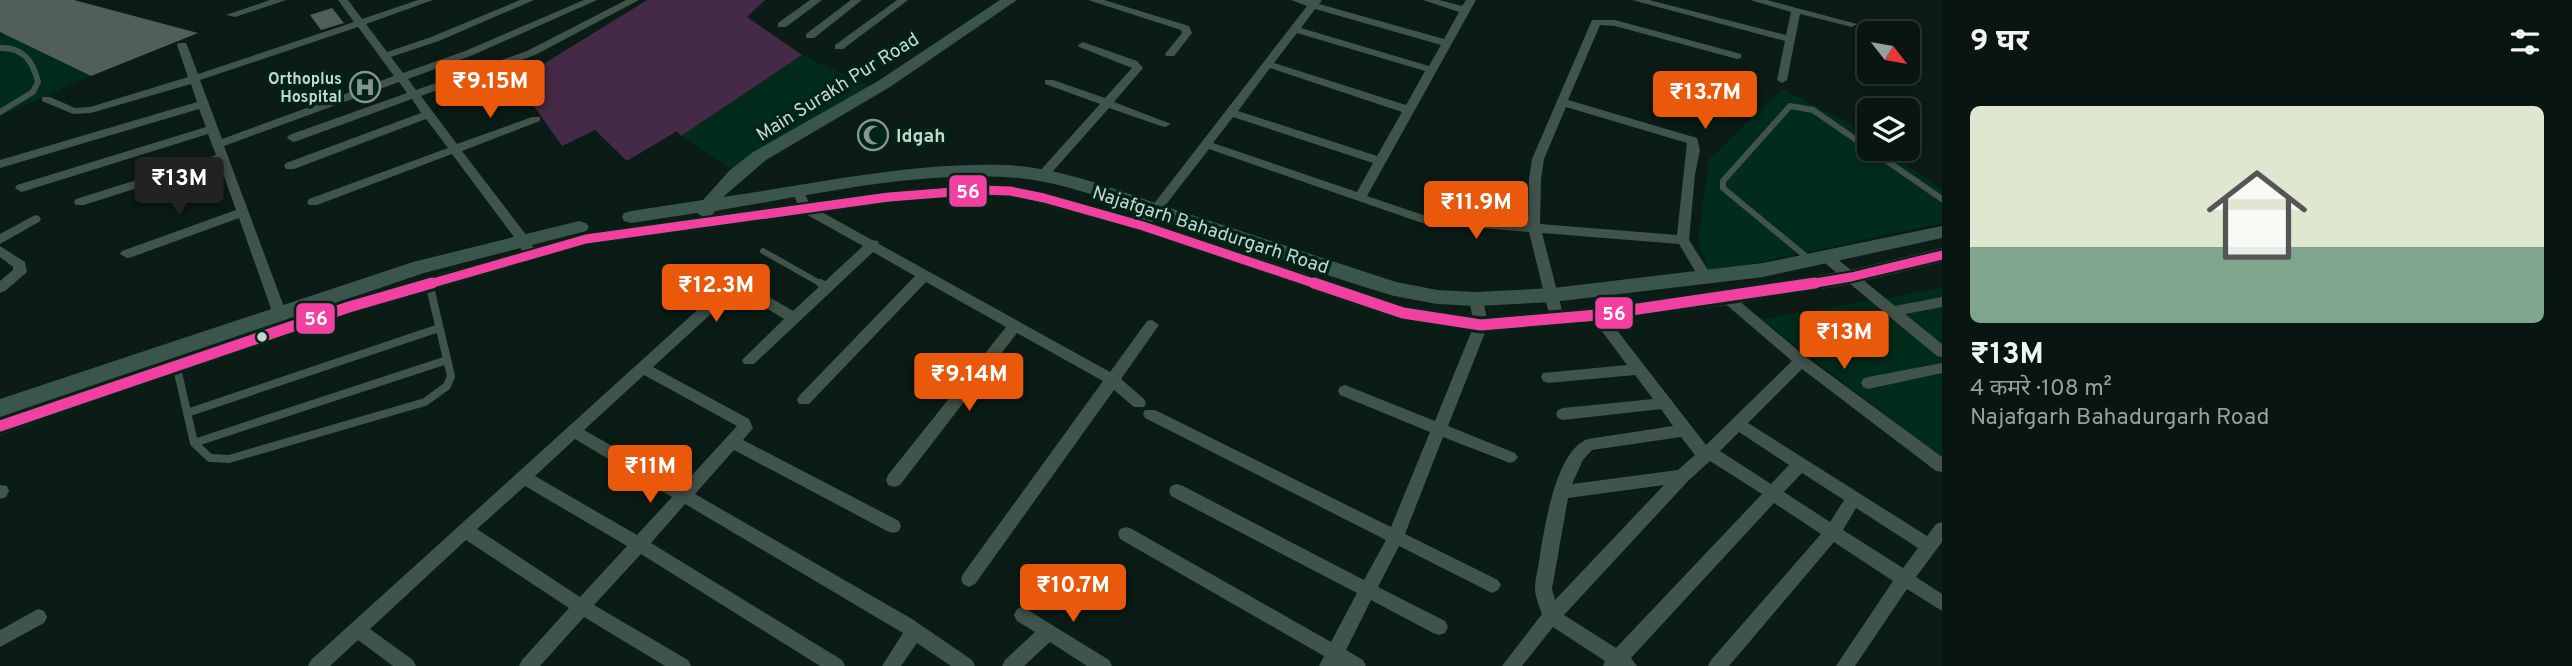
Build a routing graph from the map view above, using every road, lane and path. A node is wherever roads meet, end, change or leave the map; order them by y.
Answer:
1 (281, 0) edge
2 (428, 0) edge
3 (529, 0) edge
4 (592, 0) edge
5 (634, 0) edge
6 (817, 0) edge
7 (858, 0) edge
8 (902, 0) edge
9 (1010, 0) edge
10 (1096, 0) edge
11 (1296, 0) edge
12 (1428, 0) edge
13 (1637, 0) edge
14 (1755, 0) edge
15 (347, 1) edge
16 (1315, 2) edge
17 (1468, 5) edge
18 (1796, 10) junction
19 (231, 15) dead end
20 (361, 23) junction
21 (1853, 24) dead end
22 (782, 26) dead end
23 (1294, 29) junction
24 (810, 36) dead end
25 (1791, 39) junction
26 (1447, 43) junction
27 (181, 45) dead end
28 (1083, 45) dead end
29 (839, 47) dead end
30 (0, 48) edge
31 (1170, 54) dead end
32 (385, 56) junction
33 (1737, 56) dead end
34 (1267, 64) junction
35 (1432, 70) junction
36 (194, 79) junction
37 (402, 79) junction
38 (1782, 80) dead end
39 (1049, 82) dead end
40 (415, 96) junction
41 (46, 99) dead end
42 (1562, 102) junction
43 (1107, 103) junction
44 (203, 104) junction
45 (1409, 110) junction
46 (0, 112) edge
47 (1230, 112) junction
48 (428, 114) junction
49 (536, 119) dead end
50 (1165, 124) dead end
51 (212, 129) junction
52 (293, 138) dead end
53 (218, 144) junction
54 (1206, 144) junction
55 (456, 150) junction
56 (223, 158) junction
57 (1380, 161) junction
58 (0, 164) edge
59 (290, 166) dead end
60 (1042, 176) junction
61 (21, 188) dead end
62 (1360, 197) junction
63 (1942, 199) edge
64 (802, 200) junction
65 (80, 202) dead end
66 (313, 202) dead end
67 (1156, 209) junction
68 (243, 212) junction
69 (704, 214) junction
70 (35, 219) dead end
71 (1143, 226) junction
72 (1534, 228) junction
73 (1942, 232) edge
74 (0, 240) edge
75 (1684, 240) junction
76 (873, 244) junction
77 (526, 246) junction
78 (0, 250) edge
79 (763, 251) dead end
80 (127, 254) dead end
81 (1942, 255) edge
82 (1817, 258) junction
83 (925, 274) junction
84 (1851, 277) junction
85 (1706, 278) junction
86 (429, 284) junction
87 (827, 287) junction
88 (0, 288) edge
89 (1553, 295) junction
90 (1727, 298) junction
91 (1476, 299) junction
92 (1942, 302) edge
93 (1893, 311) junction
94 (1597, 315) junction
95 (1558, 317) junction
96 (794, 318) junction
97 (283, 322) junction
98 (1015, 325) junction
99 (1152, 325) dead end
100 (1481, 325) junction
101 (439, 328) junction
102 (1942, 352) edge
103 (447, 360) junction
104 (749, 360) dead end
105 (1801, 362) junction
106 (642, 367) junction
107 (177, 368) junction
108 (1942, 368) edge
109 (1638, 369) junction
110 (1548, 377) dead end
111 (1111, 379) junction
112 (1868, 383) dead end
113 (1345, 391) dead end
114 (804, 400) dead end
115 (1665, 403) junction
116 (0, 408) edge
117 (187, 413) junction
118 (1563, 414) dead end
119 (1738, 424) junction
120 (0, 426) edge
121 (1439, 429) junction
122 (1685, 430) junction
123 (573, 431) junction
124 (194, 443) junction
125 (734, 443) junction
126 (1707, 454) junction
127 (1510, 457) dead end
128 (1801, 463) junction
129 (1942, 466) edge
130 (1682, 476) junction
131 (523, 477) junction
132 (894, 480) dead end
133 (1177, 491) dead end
134 (1562, 492) junction
135 (1773, 495) junction
136 (684, 496) junction
137 (1854, 498) junction
138 (893, 526) dead end
139 (465, 530) junction
140 (1832, 533) junction
141 (1126, 534) dead end
142 (1395, 538) junction
143 (1936, 540) edge
144 (639, 544) junction
145 (970, 579) dead end
146 (1904, 579) junction
147 (1492, 585) dead end
148 (1367, 592) junction
149 (1942, 603) edge
150 (583, 608) junction
151 (1023, 615) dead end
152 (1551, 616) junction
153 (38, 617) dead end
154 (1438, 627) dead end
155 (357, 629) junction
156 (1049, 631) junction
157 (914, 632) junction
158 (0, 639) edge
159 (1331, 659) edge
160 (1620, 663) edge
161 (317, 666) edge
162 (407, 666) edge
163 (528, 666) edge
164 (682, 666) edge
165 (836, 666) edge
166 (891, 666) edge
167 (966, 666) edge
168 (1011, 666) edge
169 (1103, 666) edge
170 (1357, 666) edge
171 (1510, 666) edge
172 (1717, 666) edge
173 (1845, 666) edge

1 - 19 street
2 - 20 street
3 - 32 street
4 - 37 street
5 - 40 street
6 - 22 street
7 - 24 street
8 - 29 street
9 - 69 main road, Main Surakh Pur Road
10 - 31 street
11 - 16 street
12 - 17 street
13 - 25 street
14 - 18 street
15 - 20 street
16 - 23 street
16 - 26 street
17 - 26 street
18 - 21 street
18 - 25 street
20 - 32 street
20 - 36 street
23 - 34 street
23 - 35 street
25 - 38 street
26 - 35 street
27 - 36 street
28 - 43 street
30 - 46 lane
32 - 37 street
33 - 42 street
34 - 45 street
34 - 47 street
35 - 45 street
36 - 41 street
36 - 44 street
37 - 40 street
37 - 53 street
39 - 43 street
40 - 48 street
40 - 52 street
42 - 72 street
42 - 75 street
43 - 50 street
43 - 60 street
44 - 51 street
44 - 58 street
45 - 57 street
47 - 54 street
47 - 57 street
48 - 55 street
48 - 59 street
49 - 55 street
51 - 53 street
51 - 61 street
53 - 56 street
54 - 62 street
54 - 67 street
55 - 66 street
55 - 77 street
56 - 65 street
56 - 68 street
57 - 62 street
60 - 64 main road, Najafgarh Bahadurgarh Road
60 - 67 main road, Najafgarh Bahadurgarh Road
62 - 72 street
63 - 82 lane
64 - 69 main road, Najafgarh Bahadurgarh Road
64 - 71 main road, Najafgarh Bahadurgarh Road
64 - 76 street
67 - 71 street
67 - 91 main road, Najafgarh Bahadurgarh Road
68 - 80 street
68 - 97 street
69 - 77 main road, Najafgarh Bahadurgarh Road
70 - 74 street
71 - 100 main road, Najafgarh Bahadurgarh Road
72 - 75 street
72 - 89 street
73 - 82 main road, Najafgarh Bahadurgarh Road
75 - 85 street
76 - 83 street
76 - 87 street
77 - 86 main road, Najafgarh Bahadurgarh Road
77 - 97 main road, Najafgarh Bahadurgarh Road
78 - 88 street
79 - 87 lane
81 - 84 main road, Najafgarh Bahadurgarh Road
82 - 84 street
82 - 85 main road, Najafgarh Bahadurgarh Road
83 - 98 street
83 - 114 street
84 - 90 main road, Najafgarh Bahadurgarh Road
84 - 93 street
85 - 89 main road, Najafgarh Bahadurgarh Road
86 - 97 main road, Najafgarh Bahadurgarh Road
86 - 101 lane
87 - 96 street
89 - 91 main road, Najafgarh Bahadurgarh Road
89 - 95 street
90 - 94 main road, Najafgarh Bahadurgarh Road
90 - 105 street
91 - 100 street
92 - 93 street
93 - 102 street
94 - 95 main road, Najafgarh Bahadurgarh Road
94 - 109 street
95 - 100 main road, Najafgarh Bahadurgarh Road
96 - 104 street
96 - 106 street
97 - 107 main road, Najafgarh Bahadurgarh Road
97 - 116 main road, Najafgarh Bahadurgarh Road
98 - 111 street
98 - 132 street
99 - 111 street
100 - 121 street
101 - 103 lane
101 - 117 lane
103 - 124 lane
103 - 124 lane
105 - 119 street
105 - 129 street
106 - 123 street
106 - 125 street
107 - 117 lane
107 - 120 main road, Najafgarh Bahadurgarh Road
108 - 112 street
109 - 110 street
109 - 115 street
111 - 142 street
111 - 145 street
113 - 121 street
115 - 118 street
115 - 122 street
117 - 124 lane
119 - 126 street
119 - 128 street
121 - 127 street
121 - 142 street
122 - 126 street
122 - 134 street
123 - 131 street
123 - 136 street
125 - 136 street
125 - 138 street
126 - 130 street
126 - 135 street
128 - 135 street
128 - 137 street
130 - 134 street
130 - 152 street
131 - 139 street
131 - 144 street
133 - 148 street
134 - 152 street
135 - 140 street
135 - 160 street
136 - 144 street
136 - 157 street
137 - 140 street
137 - 143 street
139 - 150 street
139 - 155 street
140 - 146 street
140 - 172 street
141 - 159 street
142 - 147 street
142 - 148 street
143 - 146 street
144 - 150 street
144 - 165 street
146 - 149 street
146 - 173 street
148 - 154 street
148 - 159 street
150 - 163 street
150 - 164 street
151 - 156 street
152 - 160 street
152 - 171 street
153 - 158 street
155 - 161 street
155 - 162 street
156 - 168 street
156 - 169 street
157 - 166 street
157 - 167 street
159 - 170 street

